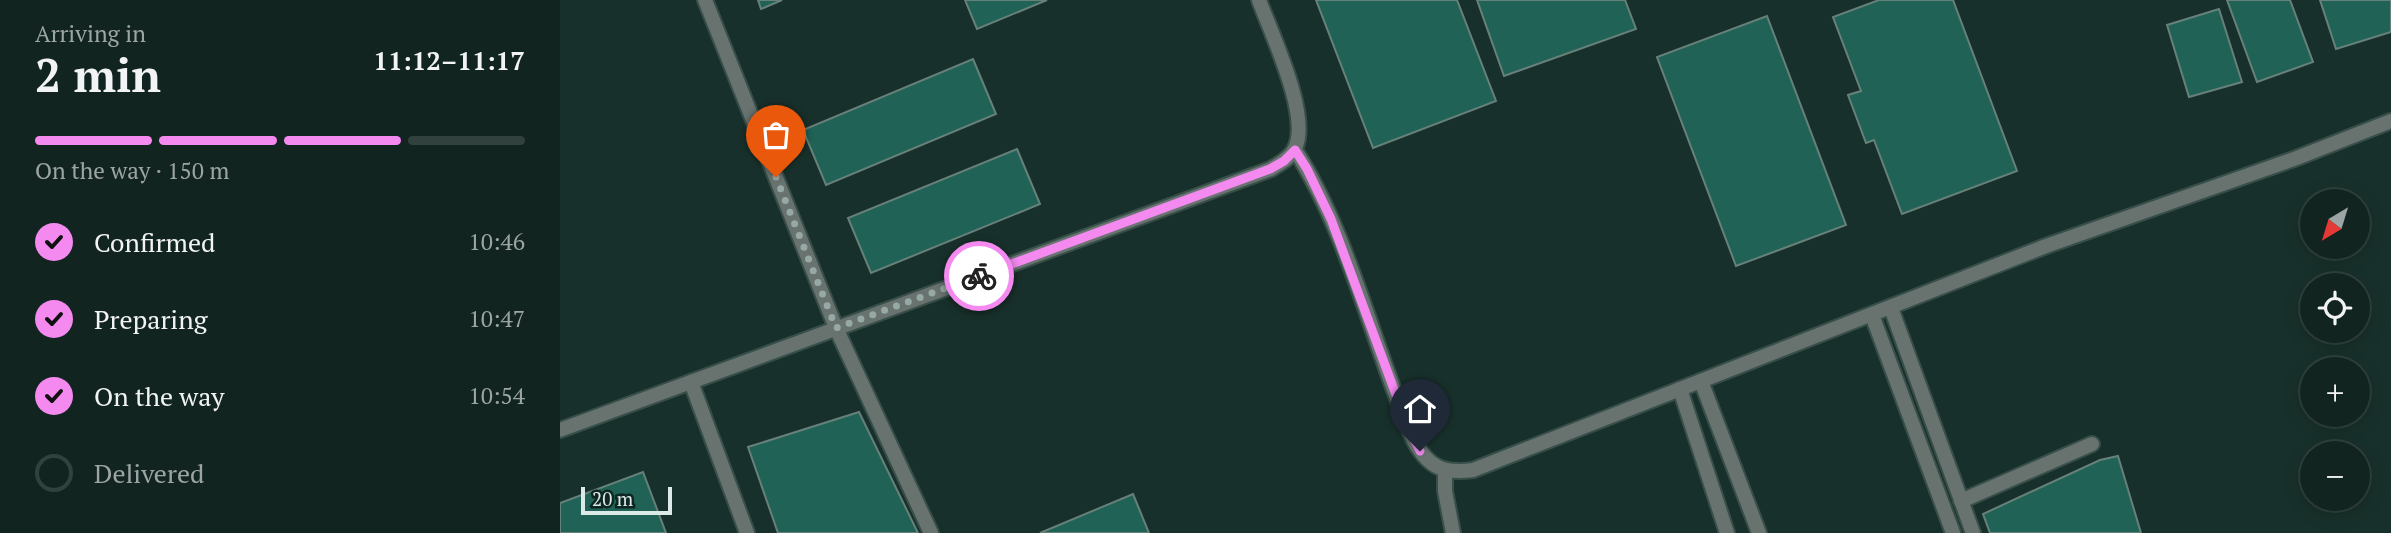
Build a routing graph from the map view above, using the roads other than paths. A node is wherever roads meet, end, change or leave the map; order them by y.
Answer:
1 (705, 0) edge
2 (1259, 0) edge
3 (2391, 121) edge
4 (1295, 150) junction
5 (1891, 308) junction
6 (1872, 315) junction
7 (836, 328) junction
8 (1701, 381) junction
9 (691, 382) junction
10 (1680, 389) junction
11 (560, 430) edge
12 (2092, 444) dead end
13 (1445, 470) junction
14 (1961, 501) junction
15 (747, 533) edge
16 (931, 533) edge
17 (1453, 533) edge
18 (1727, 533) edge
19 (1759, 533) edge
20 (1953, 533) edge
21 (1973, 533) edge

1 - 7 street
2 - 4 street
3 - 5 street
4 - 7 street
4 - 13 street
5 - 6 street
5 - 14 street
6 - 8 street
6 - 20 street
7 - 9 street
7 - 16 street
8 - 10 street
8 - 19 street
9 - 11 street
9 - 15 street
10 - 13 street
10 - 18 street
12 - 14 street
13 - 17 street
14 - 21 street

